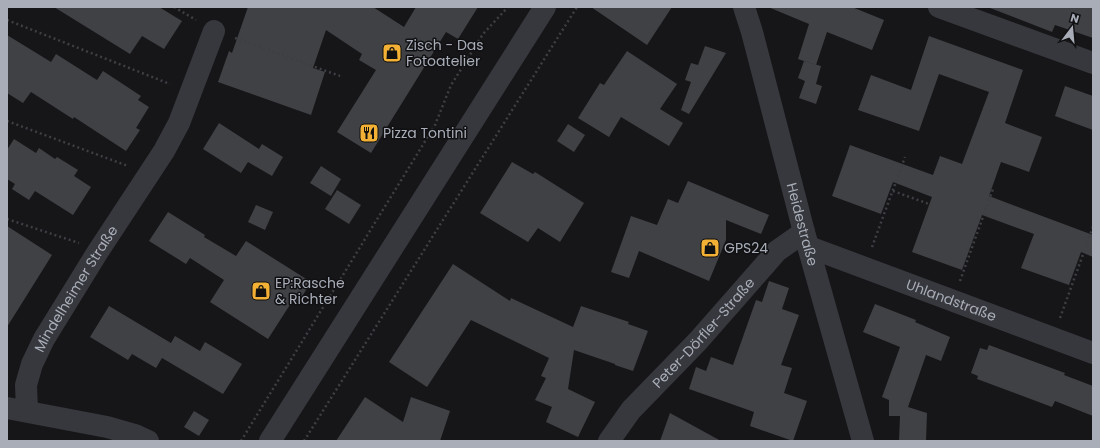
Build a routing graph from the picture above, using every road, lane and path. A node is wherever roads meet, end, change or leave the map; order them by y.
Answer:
1 (508, 7) edge
2 (545, 7) edge
3 (577, 7) edge
4 (744, 7) edge
5 (939, 7) edge
6 (962, 11) edge
7 (7, 20) edge
8 (214, 31) joint
9 (1093, 63) edge
10 (340, 76) dead end
11 (191, 92) junction
12 (7, 121) edge
13 (905, 157) dead end
14 (148, 175) junction
15 (993, 189) dead end
16 (893, 191) junction
17 (929, 204) dead end
18 (7, 219) edge
19 (1093, 227) edge
20 (807, 240) junction
21 (97, 253) junction
22 (864, 268) junction
23 (952, 301) junction
24 (1053, 338) junction
25 (1093, 354) edge
26 (17, 410) edge
27 (148, 441) edge
28 (241, 441) edge
29 (270, 441) edge
30 (304, 441) edge
31 (609, 441) edge
32 (863, 441) edge

1 - 28 path
2 - 29 street
3 - 30 path
4 - 20 street, Heidestraße
5 - 6 street
6 - 9 street
7 - 11 path
8 - 10 path
8 - 11 street, Mindelheimer Straße
11 - 14 street, Mindelheimer Straße
12 - 14 path
13 - 16 path
14 - 21 street, Mindelheimer Straße
15 - 23 path
16 - 17 path
16 - 22 path
18 - 21 path
19 - 24 path
20 - 22 street, Uhlandstraße
20 - 31 street, Peter-Dörfler-Straße
20 - 32 street, Heidestraße
21 - 26 street, Mindelheimer Straße
22 - 23 street, Uhlandstraße
23 - 24 street, Uhlandstraße
24 - 25 street, Uhlandstraße
26 - 27 street, Mindelheimer Straße

